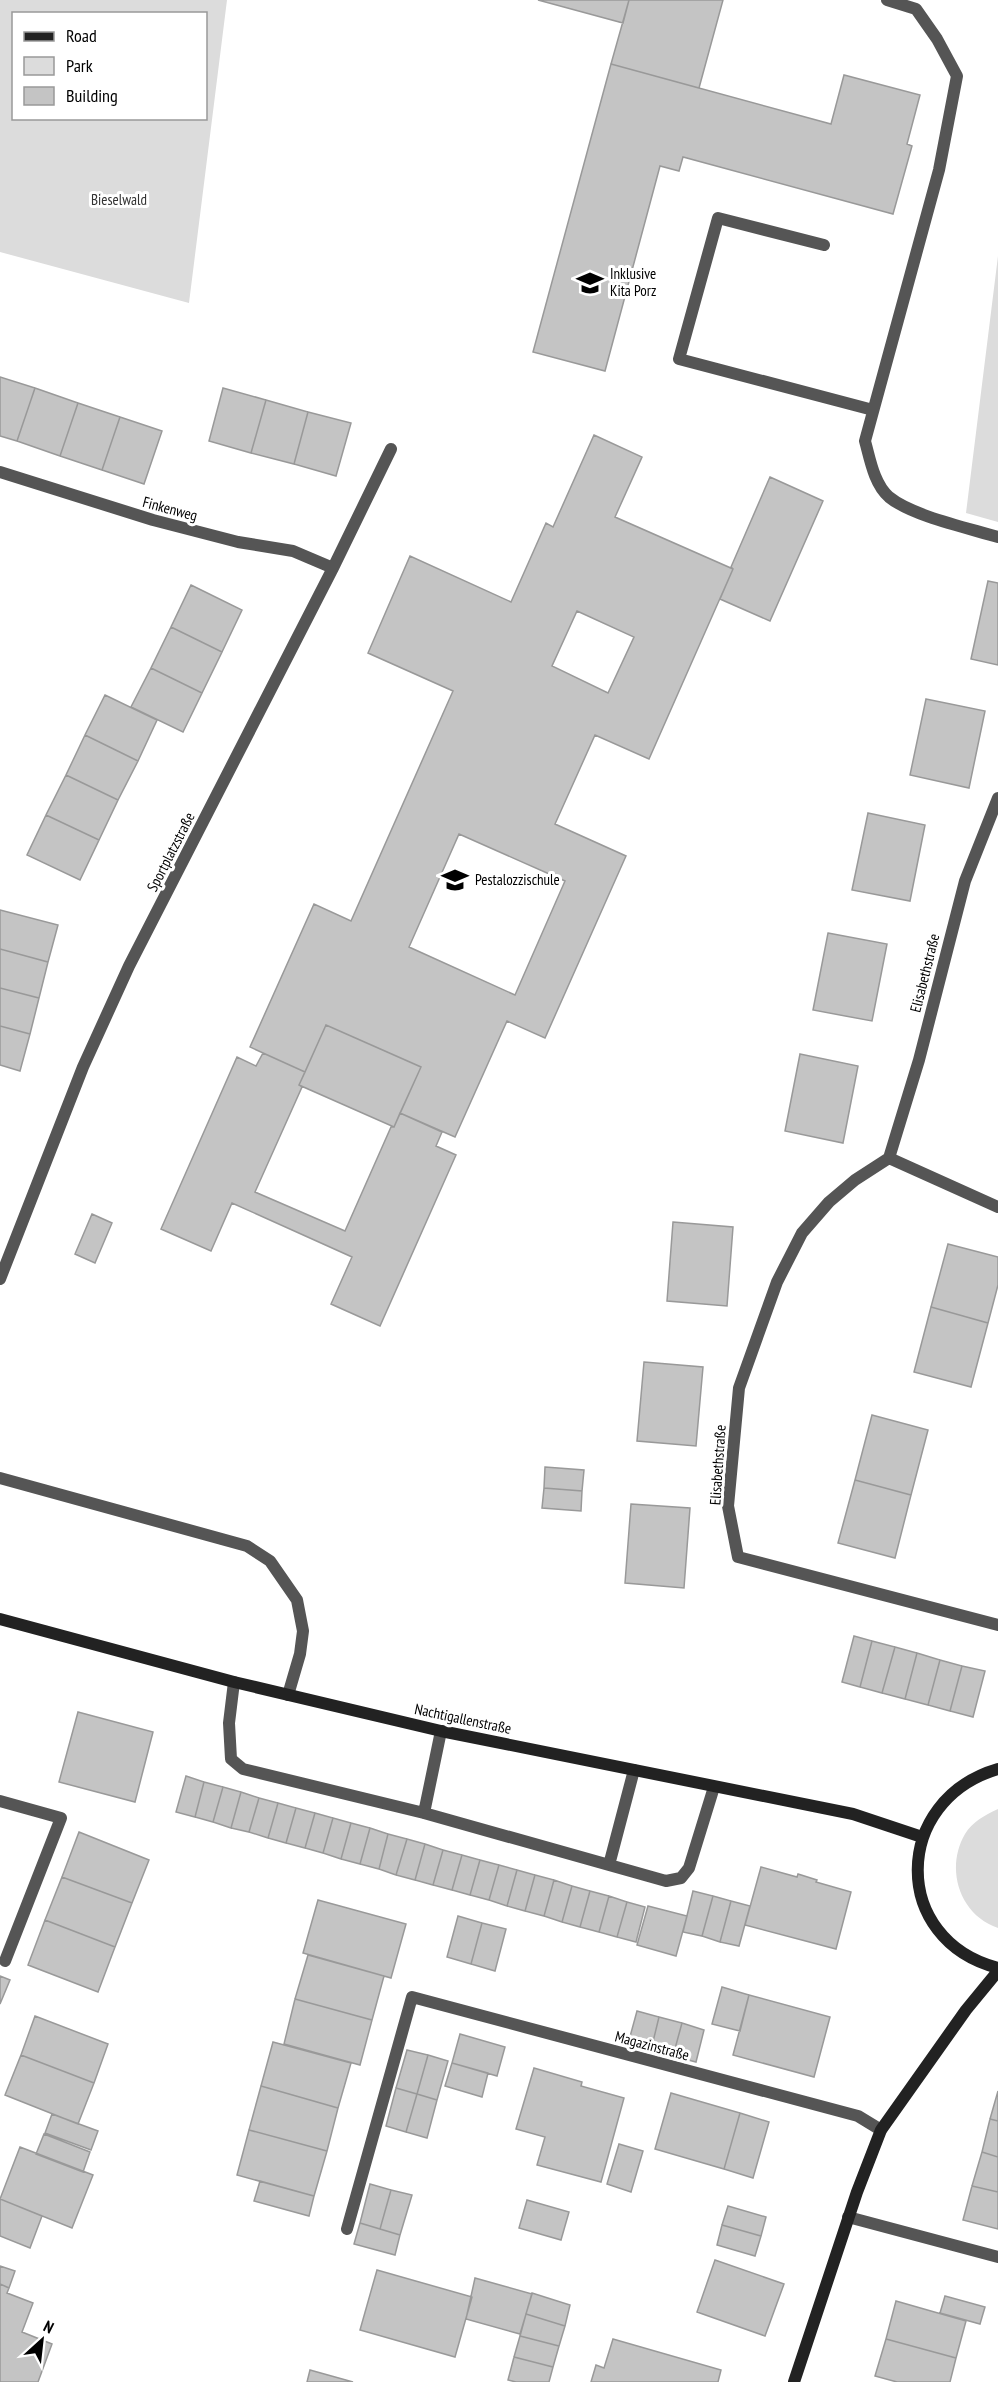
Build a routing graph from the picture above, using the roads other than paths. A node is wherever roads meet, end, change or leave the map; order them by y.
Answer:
1 (887, 0) edge
2 (824, 245) dead end
3 (873, 410) junction
4 (392, 449) dead end
5 (0, 472) edge
6 (998, 537) edge
7 (333, 568) junction
8 (998, 798) edge
9 (889, 1158) junction
10 (998, 1207) edge
11 (0, 1279) edge
12 (0, 1478) edge
13 (0, 1619) edge
14 (998, 1625) edge
15 (234, 1682) junction
16 (288, 1695) junction
17 (441, 1731) junction
18 (998, 1769) edge
19 (634, 1770) junction
20 (714, 1787) junction
21 (0, 1801) edge
22 (424, 1813) junction
23 (922, 1837) junction
24 (609, 1865) junction
25 (5, 1961) dead end
26 (998, 1969) edge
27 (881, 2130) junction
28 (848, 2217) junction
29 (347, 2229) dead end
30 (998, 2257) edge
31 (794, 2382) edge

1 - 3 street
2 - 3 street
3 - 6 street
4 - 7 street, Sportplatzstraße
5 - 7 street, Finkenweg
7 - 11 street, Sportplatzstraße
8 - 9 street, Elisabethstraße
9 - 10 street
9 - 14 street, Elisabethstraße
12 - 16 street
13 - 15 main road, Nachtigallenstraße
15 - 16 main road, Nachtigallenstraße
15 - 22 street
16 - 17 main road, Nachtigallenstraße
17 - 19 main road, Nachtigallenstraße
17 - 22 street
18 - 23 main road
19 - 20 main road, Nachtigallenstraße
19 - 24 street
20 - 23 main road, Nachtigallenstraße
20 - 24 street
21 - 25 street
22 - 24 street
23 - 26 main road
26 - 27 main road
27 - 28 main road
27 - 29 street, Magazinstraße
28 - 30 street
28 - 31 main road

